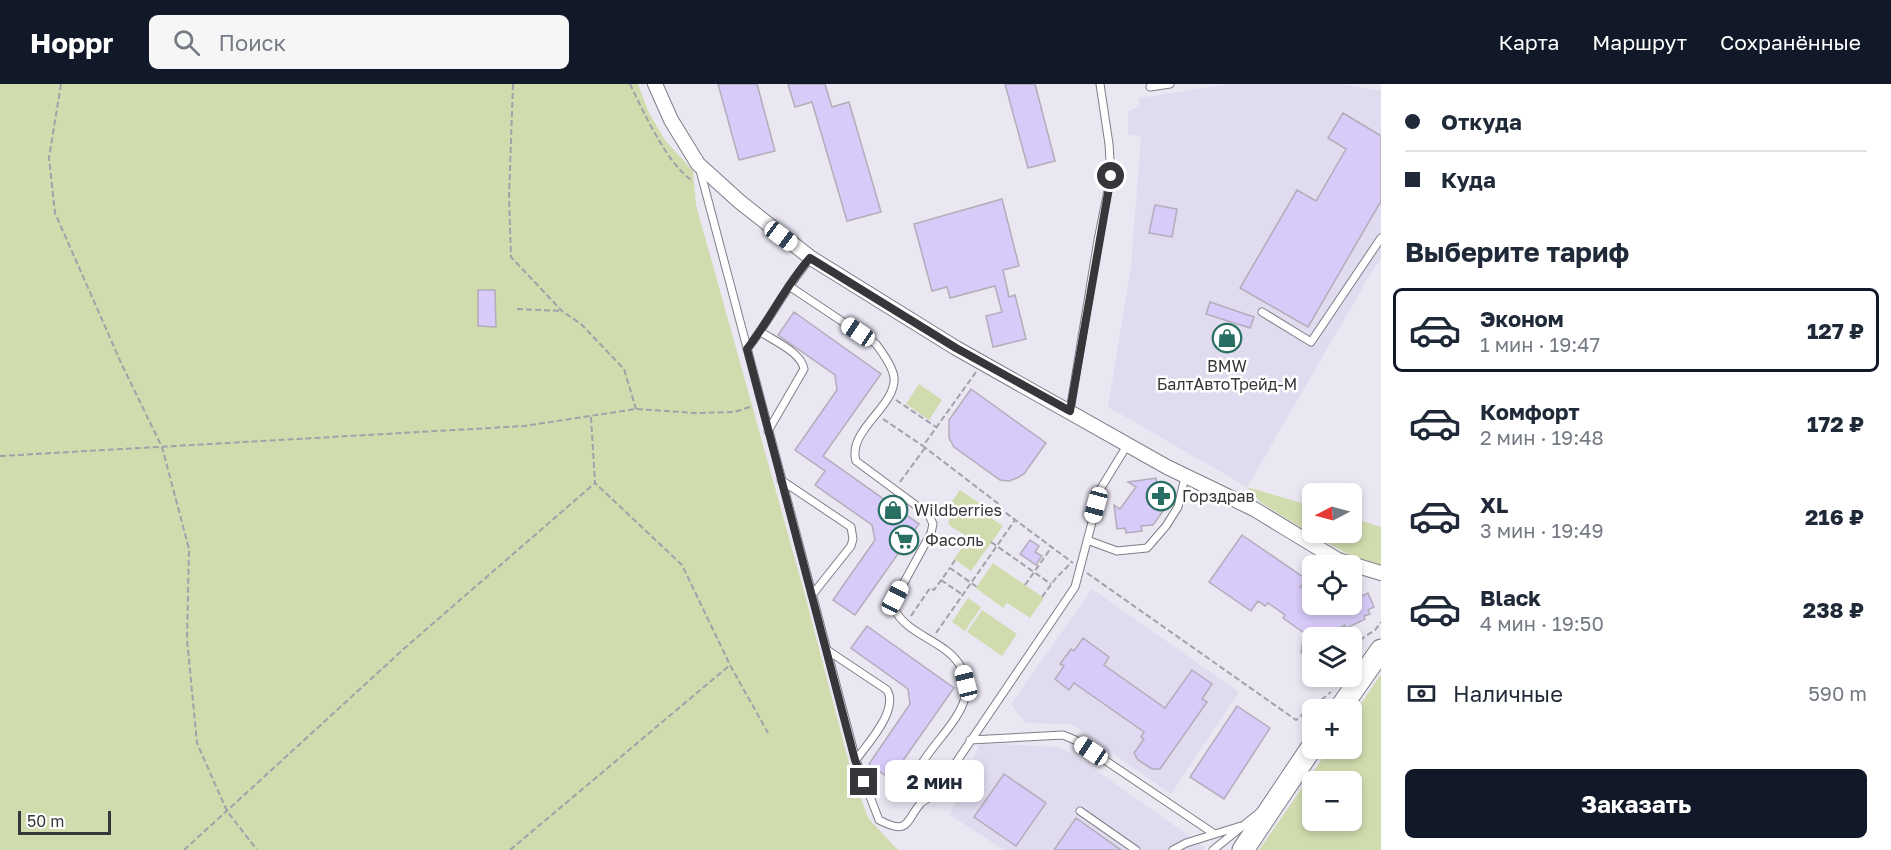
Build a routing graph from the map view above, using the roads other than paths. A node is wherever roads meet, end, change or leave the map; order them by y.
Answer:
1 (655, 84) edge
2 (1100, 84) edge
3 (1170, 84) edge
4 (1150, 87) dead end
5 (698, 164) junction
6 (1381, 238) edge
7 (810, 258) junction
8 (789, 286) junction
9 (1262, 312) dead end
10 (761, 332) junction
11 (747, 349) junction
12 (1070, 411) junction
13 (768, 431) junction
14 (1128, 444) junction
15 (1185, 477) junction
16 (782, 480) junction
17 (1088, 540) junction
18 (1381, 573) edge
19 (813, 595) junction
20 (827, 650) junction
21 (1381, 650) edge
22 (1346, 699) edge
23 (970, 740) junction
24 (1304, 759) edge
25 (855, 760) junction
26 (1275, 802) junction
27 (921, 803) junction
28 (1080, 811) dead end
29 (1243, 825) junction
30 (1213, 833) junction
31 (1136, 850) edge
32 (1173, 850) edge
33 (1213, 850) edge
34 (1243, 850) edge

1 - 5 street
2 - 12 lane
3 - 4 lane
5 - 7 street
5 - 11 lane
6 - 9 lane
7 - 8 lane
7 - 12 street
8 - 10 lane
8 - 27 lane
10 - 11 lane
10 - 13 lane
11 - 13 lane
12 - 14 street
13 - 16 lane
14 - 15 street
14 - 17 lane
15 - 17 lane
15 - 18 street
16 - 19 lane
16 - 19 lane
17 - 23 lane
19 - 20 lane
20 - 25 lane
20 - 25 lane
21 - 22 main road
23 - 27 lane
23 - 30 lane
24 - 26 main road
25 - 27 lane
26 - 29 lane
26 - 34 main road
28 - 31 lane
29 - 30 lane
29 - 33 lane
30 - 32 lane

